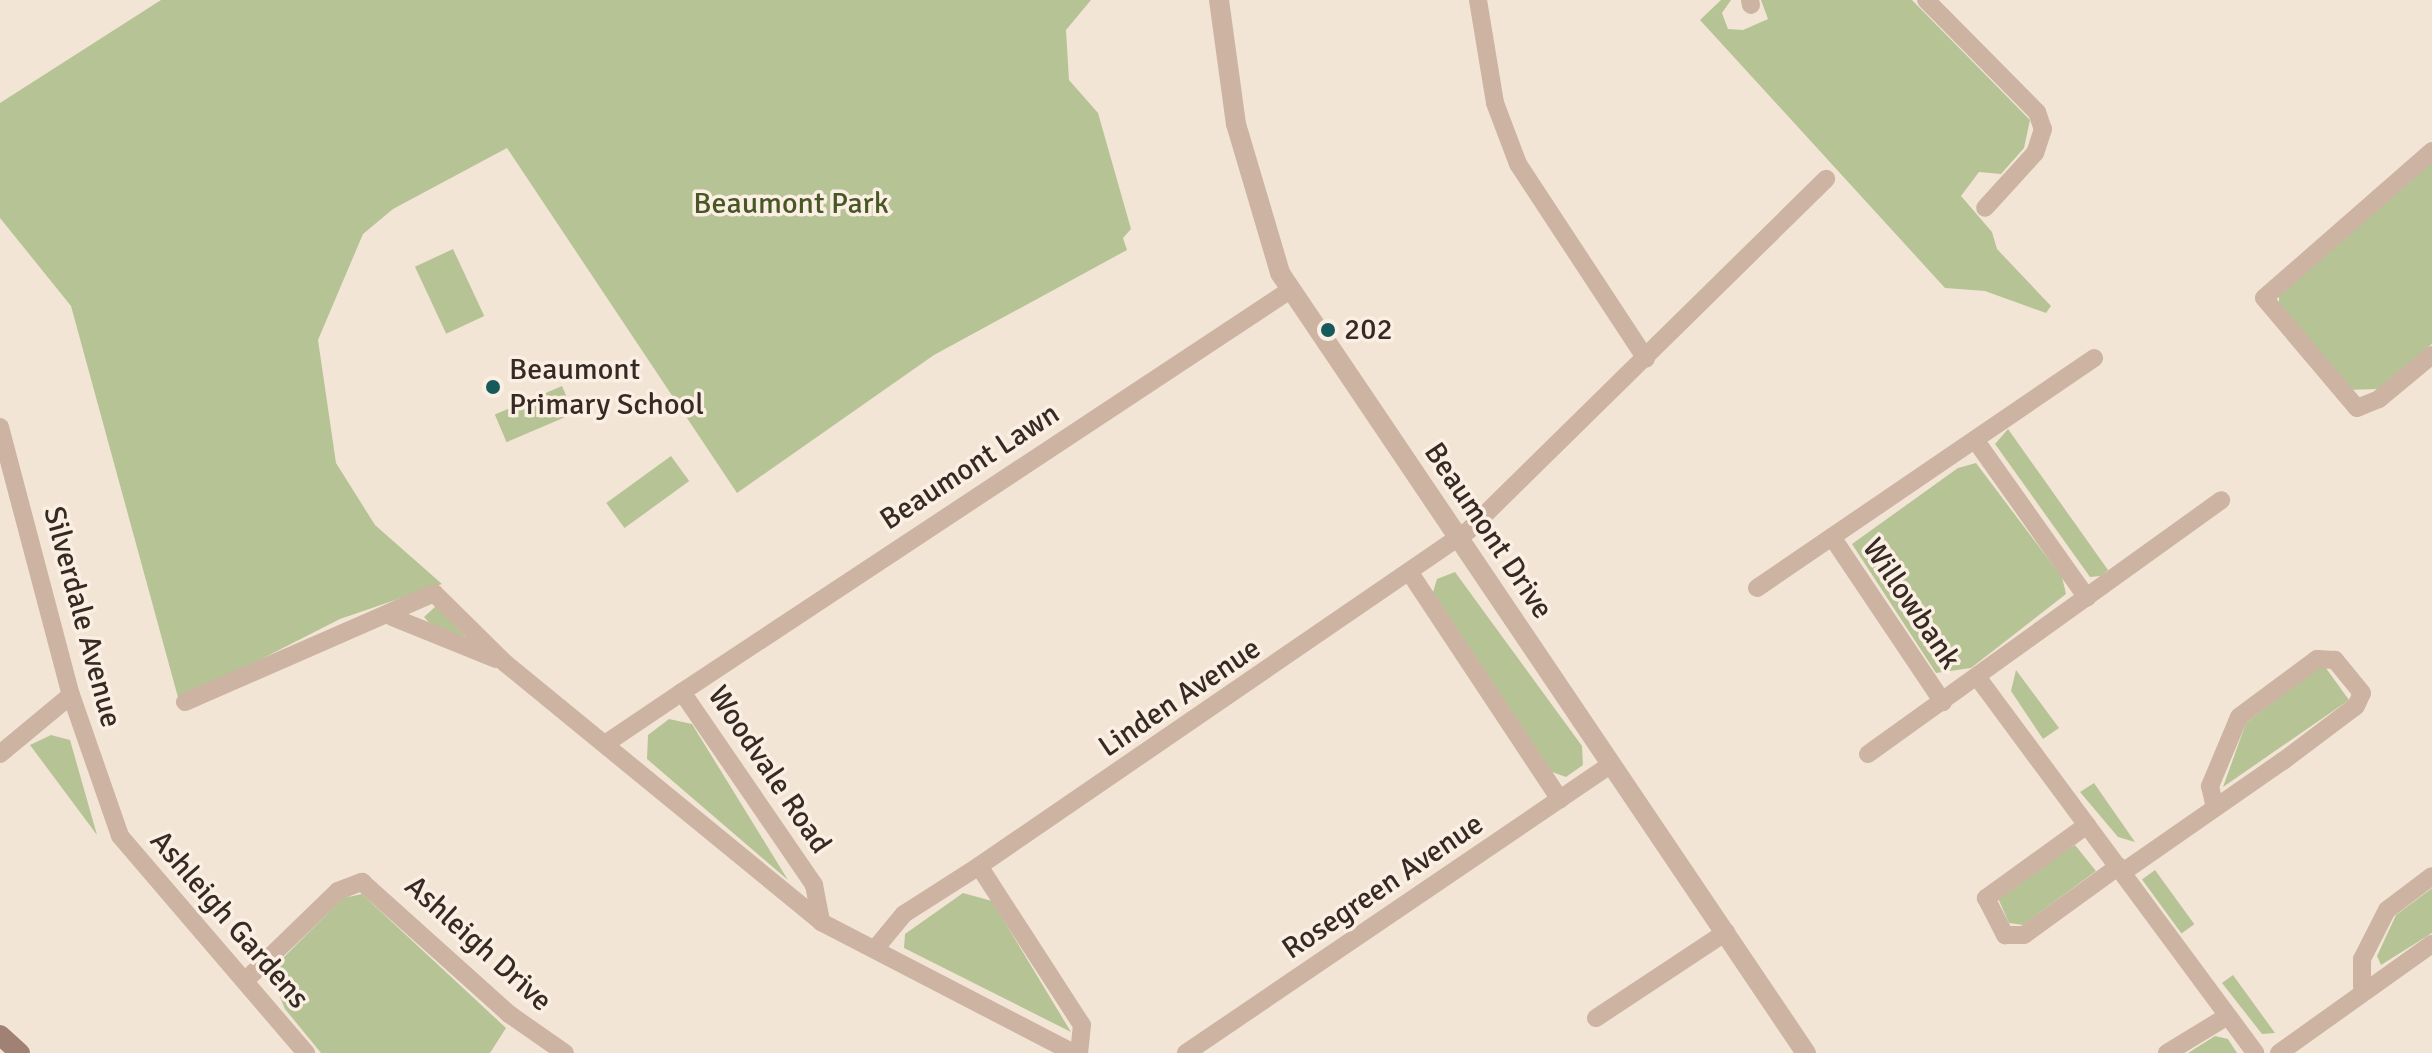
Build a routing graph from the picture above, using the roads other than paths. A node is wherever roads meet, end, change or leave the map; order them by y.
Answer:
1 (1219, 0) edge
2 (1478, 0) edge
3 (1926, 0) edge
4 (2432, 151) edge
5 (1826, 179) dead end
6 (1985, 208) dead end
7 (1290, 290) junction
8 (2432, 355) edge
9 (2094, 358) dead end
10 (1646, 359) junction
11 (0, 427) edge
12 (1976, 441) junction
13 (2221, 500) dead end
14 (1832, 537) junction
15 (1456, 539) junction
16 (1412, 576) junction
17 (1757, 588) dead end
18 (2087, 598) junction
19 (392, 617) junction
20 (505, 663) junction
21 (1978, 678) junction
22 (682, 692) junction
23 (71, 695) junction
24 (185, 702) dead end
25 (1943, 702) junction
26 (605, 744) junction
27 (0, 754) edge
28 (1868, 754) dead end
29 (1610, 765) junction
30 (1560, 800) junction
31 (2215, 807) junction
32 (112, 821) joint
33 (2087, 825) junction
34 (979, 866) junction
35 (2121, 869) junction
36 (2432, 876) edge
37 (821, 922) junction
38 (1726, 932) junction
39 (2432, 944) edge
40 (875, 949) junction
41 (246, 980) junction
42 (2362, 987) junction
43 (2226, 1017) junction
44 (1596, 1018) dead end
45 (0, 1035) edge
46 (20, 1053) edge
47 (306, 1053) edge
48 (565, 1053) edge
49 (1077, 1053) edge
50 (1186, 1053) edge
51 (1806, 1053) edge
52 (2167, 1053) edge
53 (2255, 1053) edge
54 (2279, 1053) edge

1 - 7 street, Beaumont Drive
2 - 10 street
3 - 6 street
4 - 8 street
5 - 10 street, Linden Avenue
7 - 15 street, Beaumont Drive
7 - 22 street, Beaumont Lawn
9 - 12 street, Willowbank
10 - 15 street, Linden Avenue
11 - 23 street, Silverdale Avenue
12 - 14 street, Willowbank
12 - 18 street
13 - 18 street, Willowbank
14 - 17 street, Willowbank
14 - 25 street, Willowbank
15 - 16 street, Linden Avenue
15 - 29 street, Beaumont Drive
16 - 30 street
16 - 34 street, Linden Avenue
18 - 21 street, Willowbank
19 - 20 street
19 - 20 street
19 - 24 street
20 - 26 street, Woodvale Road
21 - 25 street, Willowbank
21 - 33 street, Willowbank
22 - 26 street, Woodvale Road
22 - 37 street, Woodvale Road
23 - 27 street
23 - 32 street, Silverdale Avenue
25 - 28 street, Willowbank
26 - 37 street, Woodvale Road
29 - 30 street, Rosegreen Avenue
29 - 38 street, Beaumont Drive
30 - 50 street, Rosegreen Avenue
31 - 31 street
31 - 35 street
32 - 41 street, Ashleigh Gardens
33 - 35 street, Willowbank
33 - 35 street
34 - 40 street
34 - 49 street, Woodvale Road
35 - 43 street, Willowbank
36 - 42 street
37 - 40 street, Woodvale Road
38 - 44 street
38 - 51 street, Beaumont Drive
39 - 42 street
40 - 49 street, Woodvale Road
41 - 47 street, Ashleigh Gardens
41 - 48 street, Ashleigh Drive
42 - 54 street
43 - 52 street
43 - 53 street, Willowbank
45 - 46 main road

